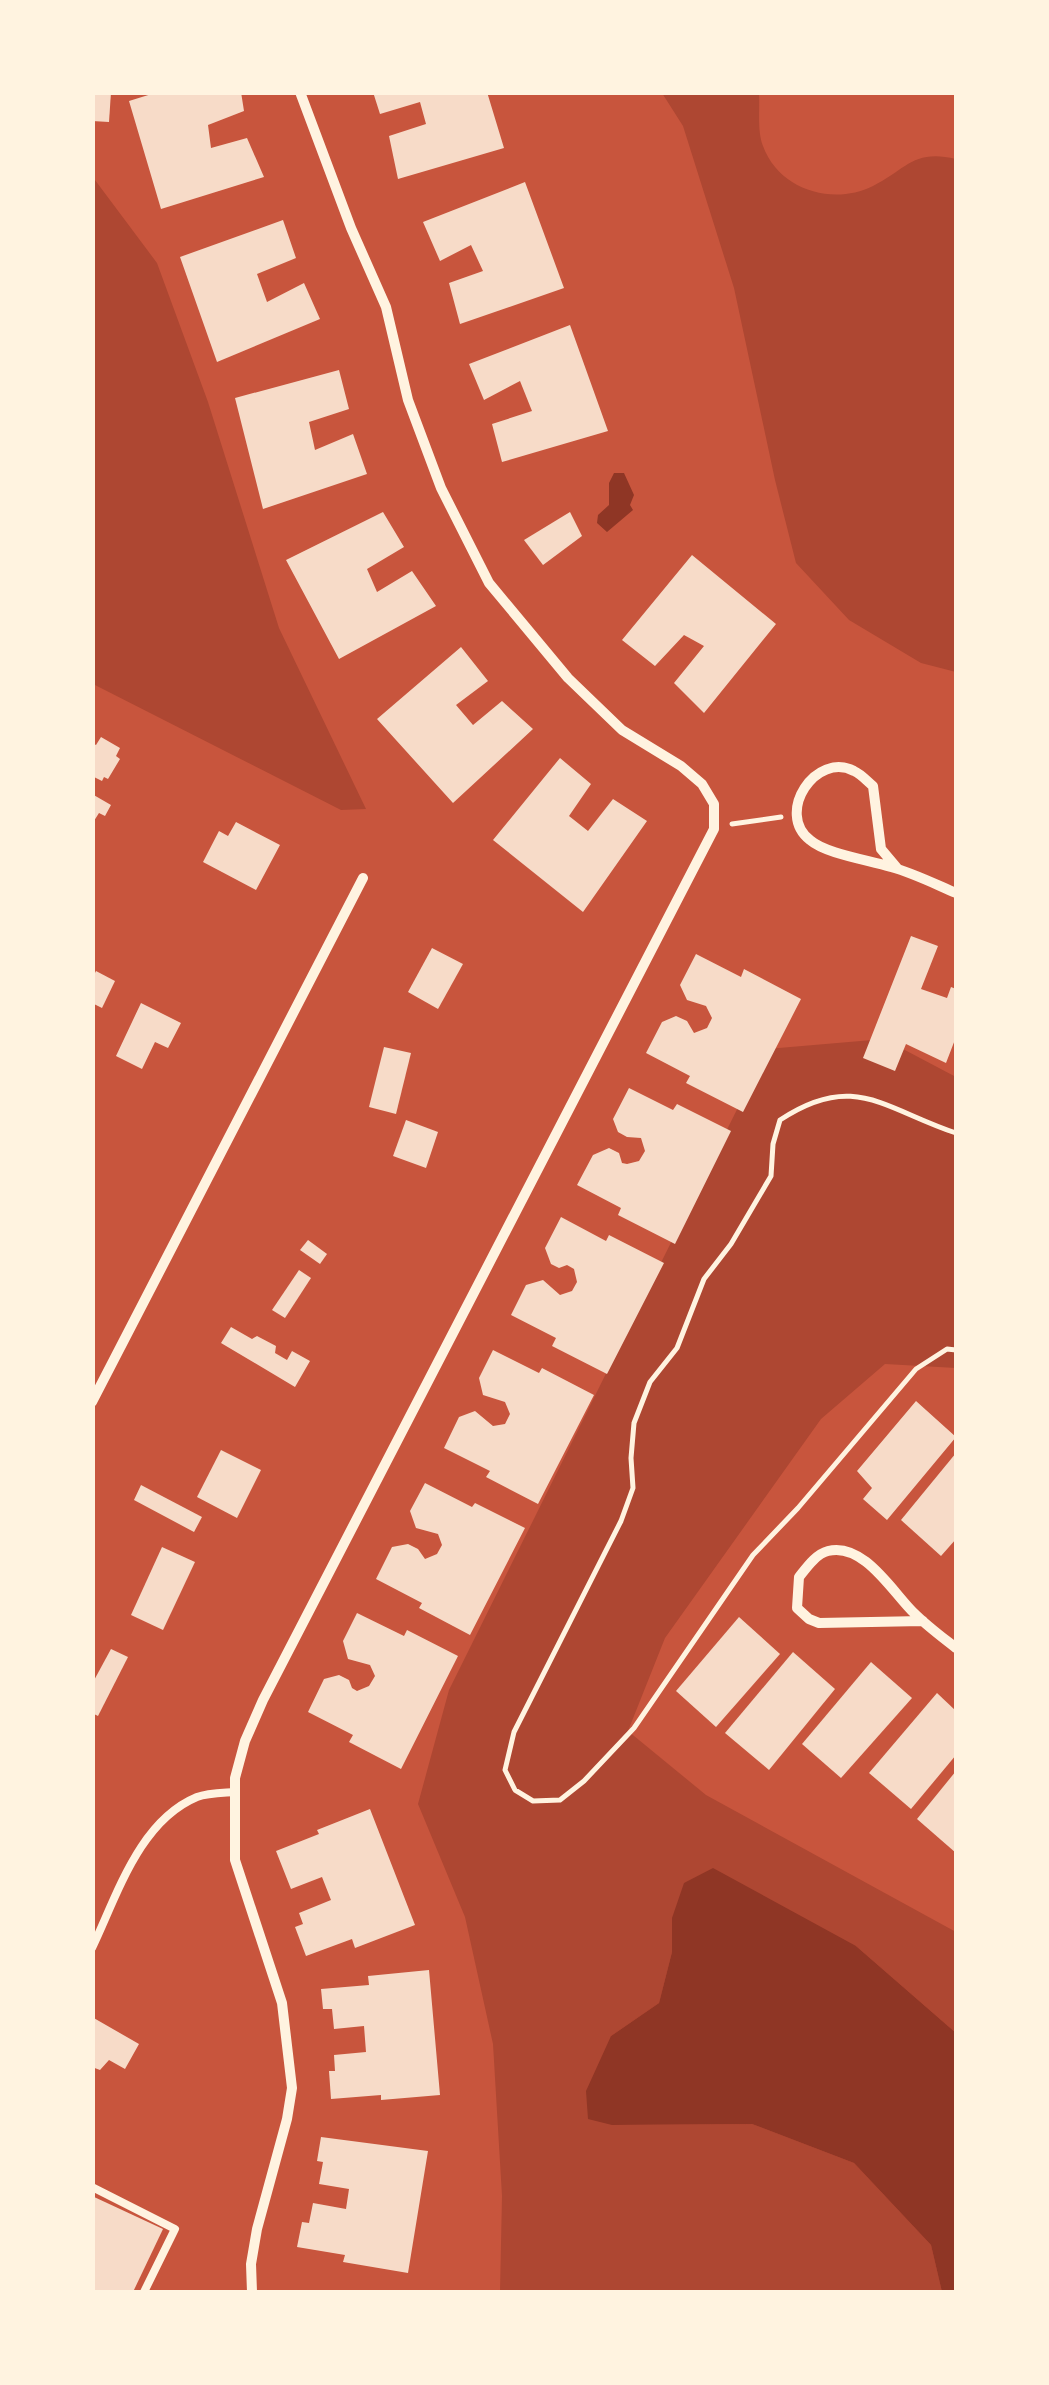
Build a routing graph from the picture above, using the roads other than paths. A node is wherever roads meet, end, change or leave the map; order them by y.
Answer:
1 (300, 92) edge
2 (896, 868) junction
3 (363, 878) dead end
4 (956, 893) edge
5 (92, 1402) edge
6 (923, 1621) junction
7 (956, 1648) edge
8 (235, 1792) junction
9 (92, 1948) edge
10 (92, 2187) edge
11 (144, 2292) edge
12 (252, 2292) edge

1 - 8 street
2 - 2 street
2 - 4 street
3 - 5 street
6 - 6 street
6 - 7 street
8 - 9 lane
8 - 12 street
10 - 11 lane

